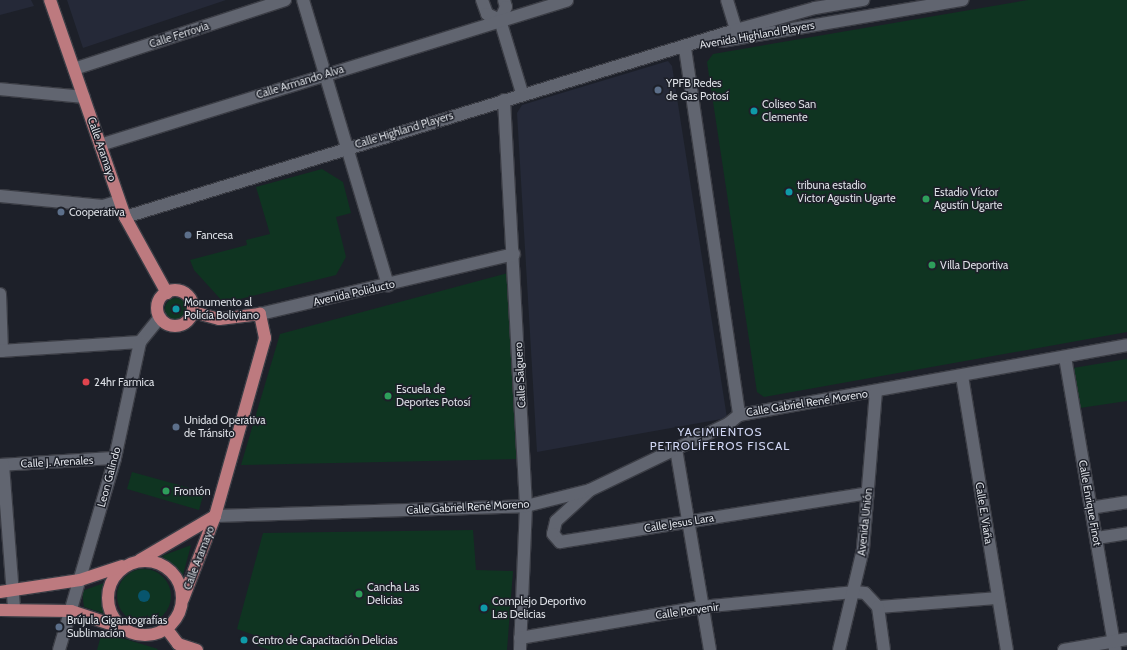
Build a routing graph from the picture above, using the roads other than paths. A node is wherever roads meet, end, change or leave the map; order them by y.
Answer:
1 (50, 0) edge
2 (285, 0) edge
3 (303, 0) edge
4 (482, 0) edge
5 (504, 0) edge
6 (567, 0) edge
7 (727, 0) edge
8 (863, 0) edge
9 (963, 0) edge
10 (815, 8) junction
11 (500, 20) junction
12 (818, 24) junction
13 (736, 30) junction
14 (685, 48) junction
15 (74, 69) junction
16 (326, 74) junction
17 (0, 89) edge
18 (522, 93) junction
19 (84, 97) junction
20 (504, 100) junction
21 (100, 145) junction
22 (347, 148) junction
23 (0, 196) edge
24 (119, 200) junction
25 (125, 217) junction
26 (514, 254) junction
27 (388, 286) junction
28 (167, 293) junction
29 (0, 294) edge
30 (193, 312) junction
31 (260, 314) junction
32 (160, 317) junction
33 (140, 342) junction
34 (1127, 345) edge
35 (1, 351) edge
36 (1065, 356) junction
37 (962, 376) junction
38 (876, 392) junction
39 (739, 414) junction
40 (676, 449) junction
41 (115, 458) junction
42 (1, 465) edge
43 (590, 490) junction
44 (868, 493) junction
45 (1127, 502) edge
46 (526, 506) junction
47 (1090, 508) junction
48 (214, 516) junction
49 (687, 522) junction
50 (1127, 533) edge
51 (1096, 538) junction
52 (138, 561) junction
53 (126, 565) junction
54 (80, 580) junction
55 (13, 590) junction
56 (0, 592) edge
57 (855, 592) junction
58 (997, 598) junction
59 (183, 599) junction
60 (702, 607) junction
61 (878, 607) junction
62 (14, 609) junction
63 (0, 610) edge
64 (71, 611) junction
65 (166, 628) junction
66 (124, 629) junction
67 (1127, 639) edge
68 (520, 644) edge
69 (1114, 646) edge
70 (177, 647) edge
71 (60, 650) edge
72 (197, 650) edge
73 (710, 650) edge
74 (839, 650) edge
75 (884, 650) edge
76 (1007, 650) edge
77 (1064, 650) edge

1 - 15 main road, Calle Aramayo
2 - 15 street, Calle Ferrovia
3 - 16 street
4 - 11 street
5 - 11 street
6 - 11 street, Calle Armando Alva
7 - 13 street
8 - 10 street, Avenida Highland Players
9 - 12 street, Avenida Highland Players
10 - 12 street
10 - 13 street, Avenida Highland Players
11 - 16 street, Calle Armando Alva
11 - 18 street
12 - 14 street, Avenida Highland Players
13 - 14 street, Avenida Highland Players
14 - 18 street, Calle Highland Players
14 - 39 street
15 - 19 main road, Calle Aramayo
16 - 21 street, Calle Armando Alva
16 - 22 street
17 - 19 street
18 - 20 street, Calle Highland Players
19 - 21 main road, Calle Aramayo
20 - 22 street, Calle Highland Players
20 - 26 street, Calle Salguero
21 - 24 main road, Calle Aramayo
22 - 25 street, Calle Highland Players
22 - 27 street
23 - 24 street
24 - 25 main road, Calle Aramayo
25 - 28 main road, Calle Aramayo
26 - 27 street, Avenida Poliducto
26 - 46 street, Calle Salguero
27 - 31 street, Avenida Poliducto
28 - 30 main road
28 - 32 main road
29 - 35 street
30 - 31 main road, Avenida Poliducto
30 - 32 main road
31 - 48 main road, Calle Aramayo
32 - 33 street
33 - 35 street
33 - 41 street, Leon Galindo
34 - 36 street, Calle Gabriel René Moreno
36 - 37 street, Calle Gabriel René Moreno
36 - 47 street, Calle Enrique Finot
37 - 38 street, Calle Gabriel René Moreno
37 - 58 street, Calle E. Viaña
38 - 39 street, Calle Gabriel René Moreno
38 - 44 street, Avenida Unión
39 - 40 street, Calle Gabriel René Moreno
40 - 43 street, Calle Gabriel René Moreno
40 - 49 street
41 - 42 street, Calle J. Arenales
41 - 54 street, Leon Galindo
42 - 55 street
43 - 46 street, Calle Gabriel René Moreno
43 - 49 street, Calle Jesus Lara
44 - 49 street, Calle Jesus Lara
44 - 57 street, Avenida Unión
45 - 47 street
46 - 48 street, Calle Gabriel René Moreno
46 - 68 street, Calle Salguero
47 - 51 street, Calle Enrique Finot
48 - 52 main road, Calle Aramayo
48 - 59 main road, Calle Aramayo
49 - 60 street
50 - 51 street
51 - 69 street, Calle Enrique Finot
52 - 53 main road
52 - 59 main road
53 - 54 main road
53 - 66 main road
54 - 55 main road
54 - 64 street, Leon Galindo
55 - 56 main road
55 - 62 street
57 - 60 street, Calle Porvenir
57 - 61 street
57 - 74 street, Avenida Unión
58 - 61 street
58 - 76 street, Calle E. Viaña
59 - 65 main road
60 - 68 street, Calle Porvenir
60 - 73 street
61 - 75 street
62 - 63 main road
62 - 64 main road
64 - 66 main road
64 - 71 street, Leon Galindo
65 - 66 main road
65 - 70 main road
67 - 69 street
69 - 77 street
70 - 72 main road

